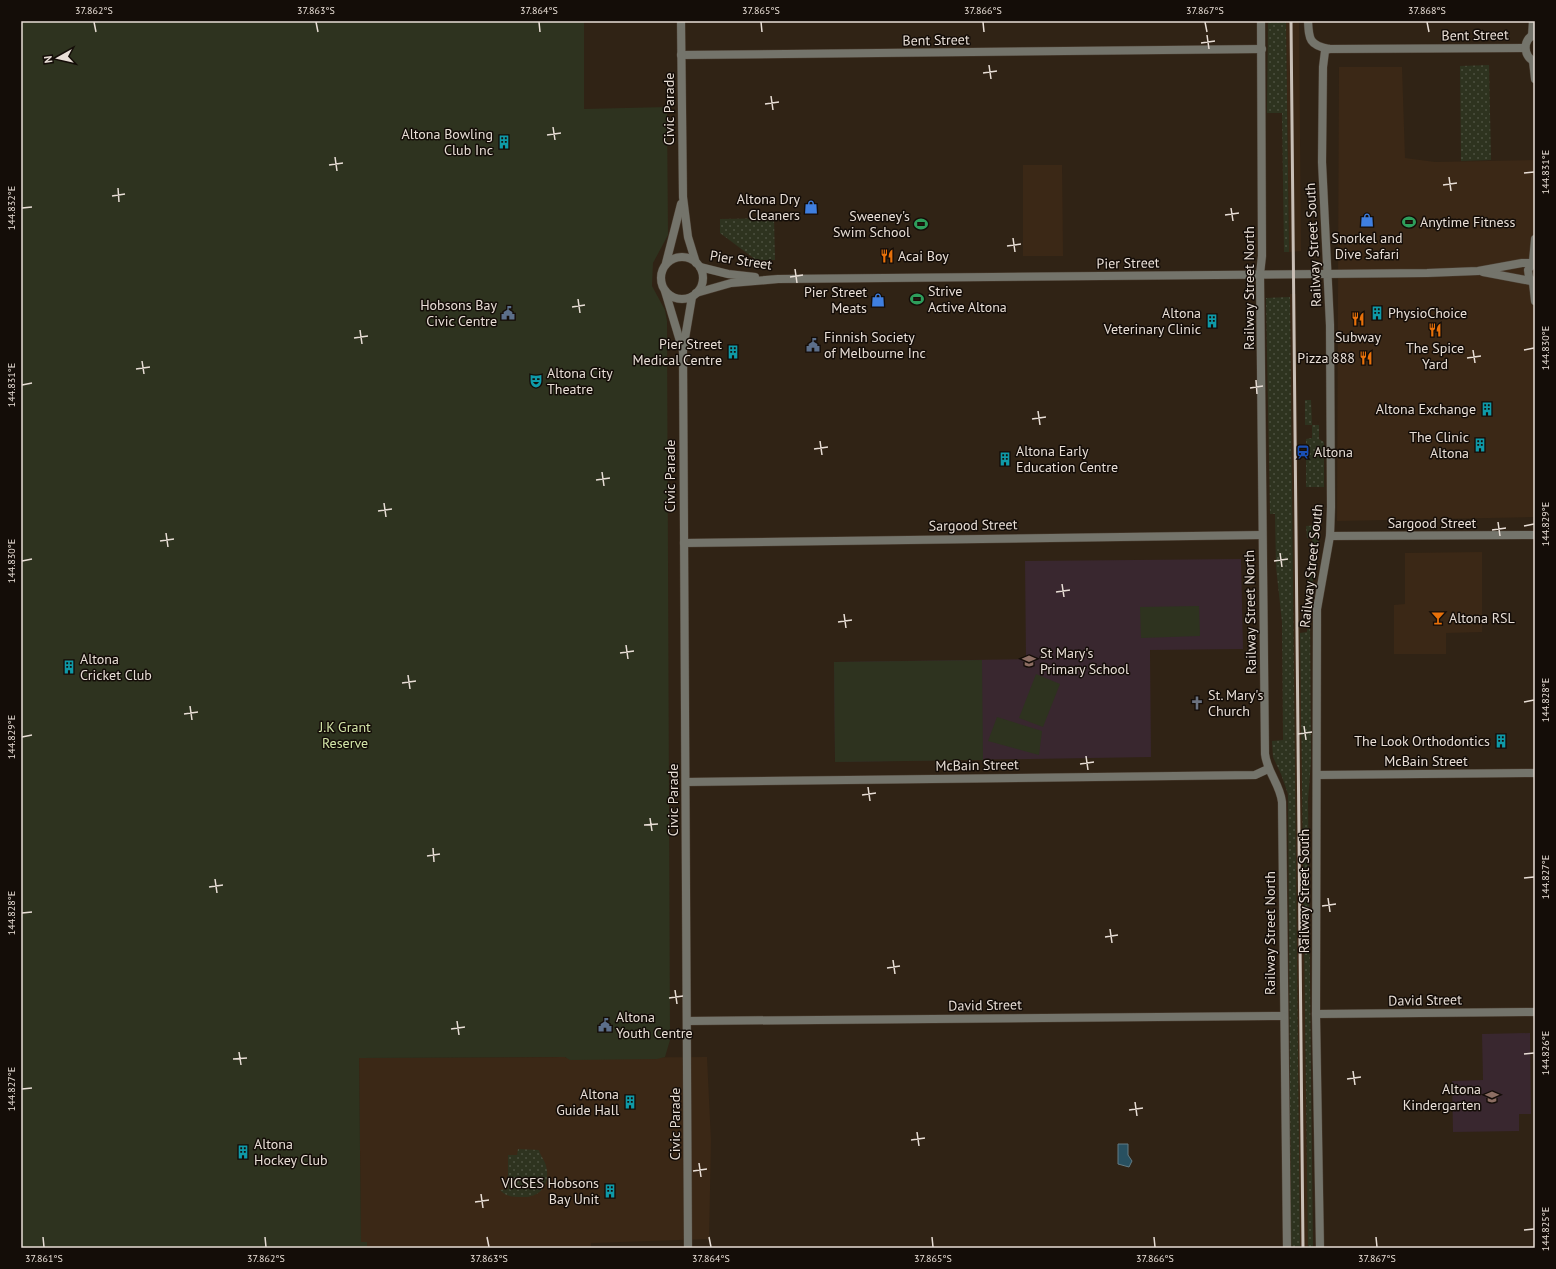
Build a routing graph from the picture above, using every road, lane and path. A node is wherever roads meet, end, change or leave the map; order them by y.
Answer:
1 (681, 21) edge
2 (1261, 21) edge
3 (1308, 21) edge
4 (1533, 21) edge
5 (1534, 35) edge
6 (1525, 48) junction
7 (1262, 49) junction
8 (1329, 49) junction
9 (682, 55) junction
10 (1534, 61) edge
11 (1535, 79) edge
12 (683, 197) junction
13 (1535, 239) edge
14 (1533, 261) edge
15 (666, 263) junction
16 (698, 265) junction
17 (1478, 271) junction
18 (1260, 274) junction
19 (1327, 274) junction
20 (778, 279) junction
21 (1533, 282) edge
22 (665, 292) junction
23 (694, 295) junction
24 (1535, 301) edge
25 (683, 351) junction
26 (1262, 535) junction
27 (1535, 535) edge
28 (1330, 536) junction
29 (684, 543) junction
30 (1268, 769) junction
31 (1535, 773) edge
32 (1318, 774) junction
33 (686, 782) junction
34 (1535, 1012) edge
35 (1316, 1014) junction
36 (1283, 1016) junction
37 (688, 1022) junction
38 (688, 1248) edge
39 (1287, 1248) edge
40 (1320, 1248) edge

1 - 9 street, Civic Parade
2 - 7 street, Railway Street North
3 - 8 street
4 - 5 street
5 - 6 street
6 - 8 street, Bent Street
6 - 10 street
7 - 9 street, Bent Street
7 - 18 street, Railway Street North
8 - 19 street, Railway Street South
9 - 12 street, Civic Parade
10 - 11 street
12 - 15 street, Civic Parade
12 - 16 street, Civic Parade
13 - 14 street
14 - 17 street, Pier Street
14 - 21 street
15 - 16 street
15 - 22 street
16 - 20 street, Pier Street
16 - 23 street
17 - 19 street, Pier Street
17 - 21 street, Pier Street
18 - 19 street, Pier Street
18 - 20 street, Pier Street
18 - 26 street, Railway Street North
19 - 28 street, Railway Street South
20 - 23 street, Pier Street
21 - 24 street
22 - 23 street
22 - 25 street, Civic Parade
23 - 25 street, Civic Parade
25 - 29 street, Civic Parade
26 - 29 street, Sargood Street
26 - 30 street, Railway Street North
27 - 28 street, Sargood Street
28 - 32 street, Railway Street South
29 - 33 street, Civic Parade
30 - 33 street, McBain Street
30 - 36 street, Railway Street North
31 - 32 street, McBain Street
32 - 35 street, Railway Street South
33 - 37 street, Civic Parade
34 - 35 street, David Street
35 - 40 street, Railway Street South
36 - 37 street, David Street
36 - 39 street, Railway Street North
37 - 38 street, Civic Parade

